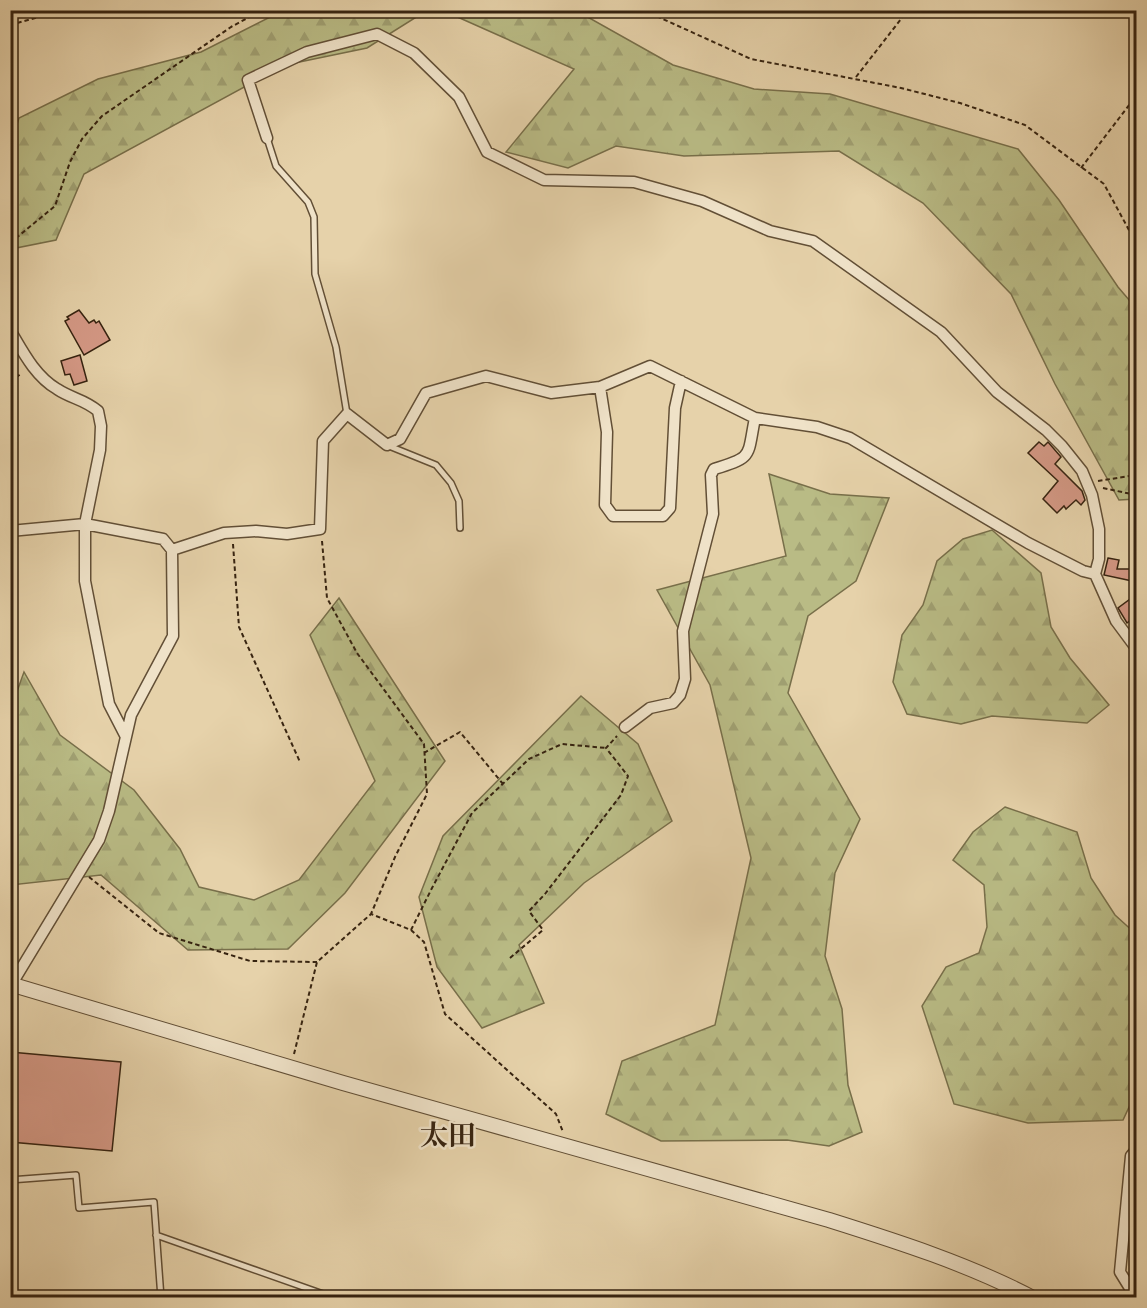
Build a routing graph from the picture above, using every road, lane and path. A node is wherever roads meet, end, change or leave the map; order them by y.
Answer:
1 (64, 10) edge
2 (261, 10) edge
3 (643, 10) edge
4 (908, 10) edge
5 (10, 25) edge
6 (855, 78) junction
7 (1137, 96) edge
8 (267, 138) joint
9 (1081, 168) junction
10 (10, 243) edge
11 (1137, 243) edge
12 (10, 330) edge
13 (31, 366) junction
14 (681, 381) junction
15 (10, 382) edge
16 (600, 387) junction
17 (347, 414) junction
18 (755, 418) junction
19 (387, 444) junction
20 (1137, 475) edge
21 (1088, 484) junction
22 (1137, 495) edge
23 (86, 524) junction
24 (460, 528) dead end
25 (321, 529) junction
26 (10, 531) edge
27 (232, 532) junction
28 (172, 550) junction
29 (1095, 574) junction
30 (1137, 648) edge
31 (626, 727) joint
32 (125, 735) junction
33 (606, 748) junction
34 (424, 753) junction
35 (300, 762) dead end
36 (503, 784) junction
37 (81, 871) junction
38 (370, 914) junction
39 (411, 930) junction
40 (510, 958) dead end
41 (317, 962) junction
42 (11, 985) edge
43 (290, 1067) junction
44 (568, 1147) junction
45 (1137, 1150) edge
46 (10, 1180) edge
47 (156, 1235) junction
48 (161, 1298) edge
49 (326, 1298) edge
50 (1033, 1298) edge
51 (1136, 1298) edge

1 - 5 path
2 - 10 path
3 - 6 path
4 - 6 path
6 - 9 path
7 - 9 path
8 - 17 lane
8 - 21 street
9 - 11 path
12 - 13 street
13 - 15 path
13 - 23 street
14 - 16 street
14 - 16 street
14 - 18 street
16 - 19 street
17 - 19 street
17 - 25 street
18 - 29 street
18 - 31 street
19 - 24 lane
20 - 21 path
21 - 22 path
21 - 29 street
23 - 26 street
23 - 28 street
23 - 32 street
25 - 27 street
25 - 34 path
27 - 28 street
27 - 35 path
28 - 32 street
29 - 30 street
31 - 33 path
32 - 37 street
33 - 36 path
33 - 40 path
34 - 36 path
34 - 38 path
36 - 39 path
37 - 41 path
37 - 42 street
38 - 39 path
38 - 41 path
39 - 44 path
41 - 43 path
42 - 43 street
43 - 44 street
44 - 50 street
45 - 51 street
46 - 47 lane
47 - 48 lane
47 - 49 lane

